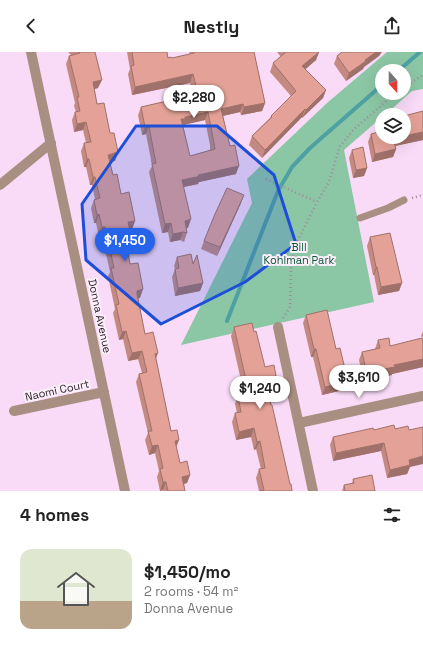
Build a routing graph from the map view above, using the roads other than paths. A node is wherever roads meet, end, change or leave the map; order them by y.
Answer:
1 (31, 52) edge
2 (51, 142) junction
3 (0, 185) edge
4 (404, 200) dead end
5 (360, 218) dead end
6 (278, 327) road end
7 (104, 392) junction
8 (423, 396) edge
9 (14, 411) dead end
10 (299, 423) junction
11 (125, 491) edge
12 (313, 491) edge

1 - 2 street, Donna Avenue
2 - 3 street
2 - 7 street, Donna Avenue
4 - 5 lane
6 - 10 street
7 - 9 street, Naomi Court
7 - 11 street, Donna Avenue
8 - 10 street
10 - 12 street

